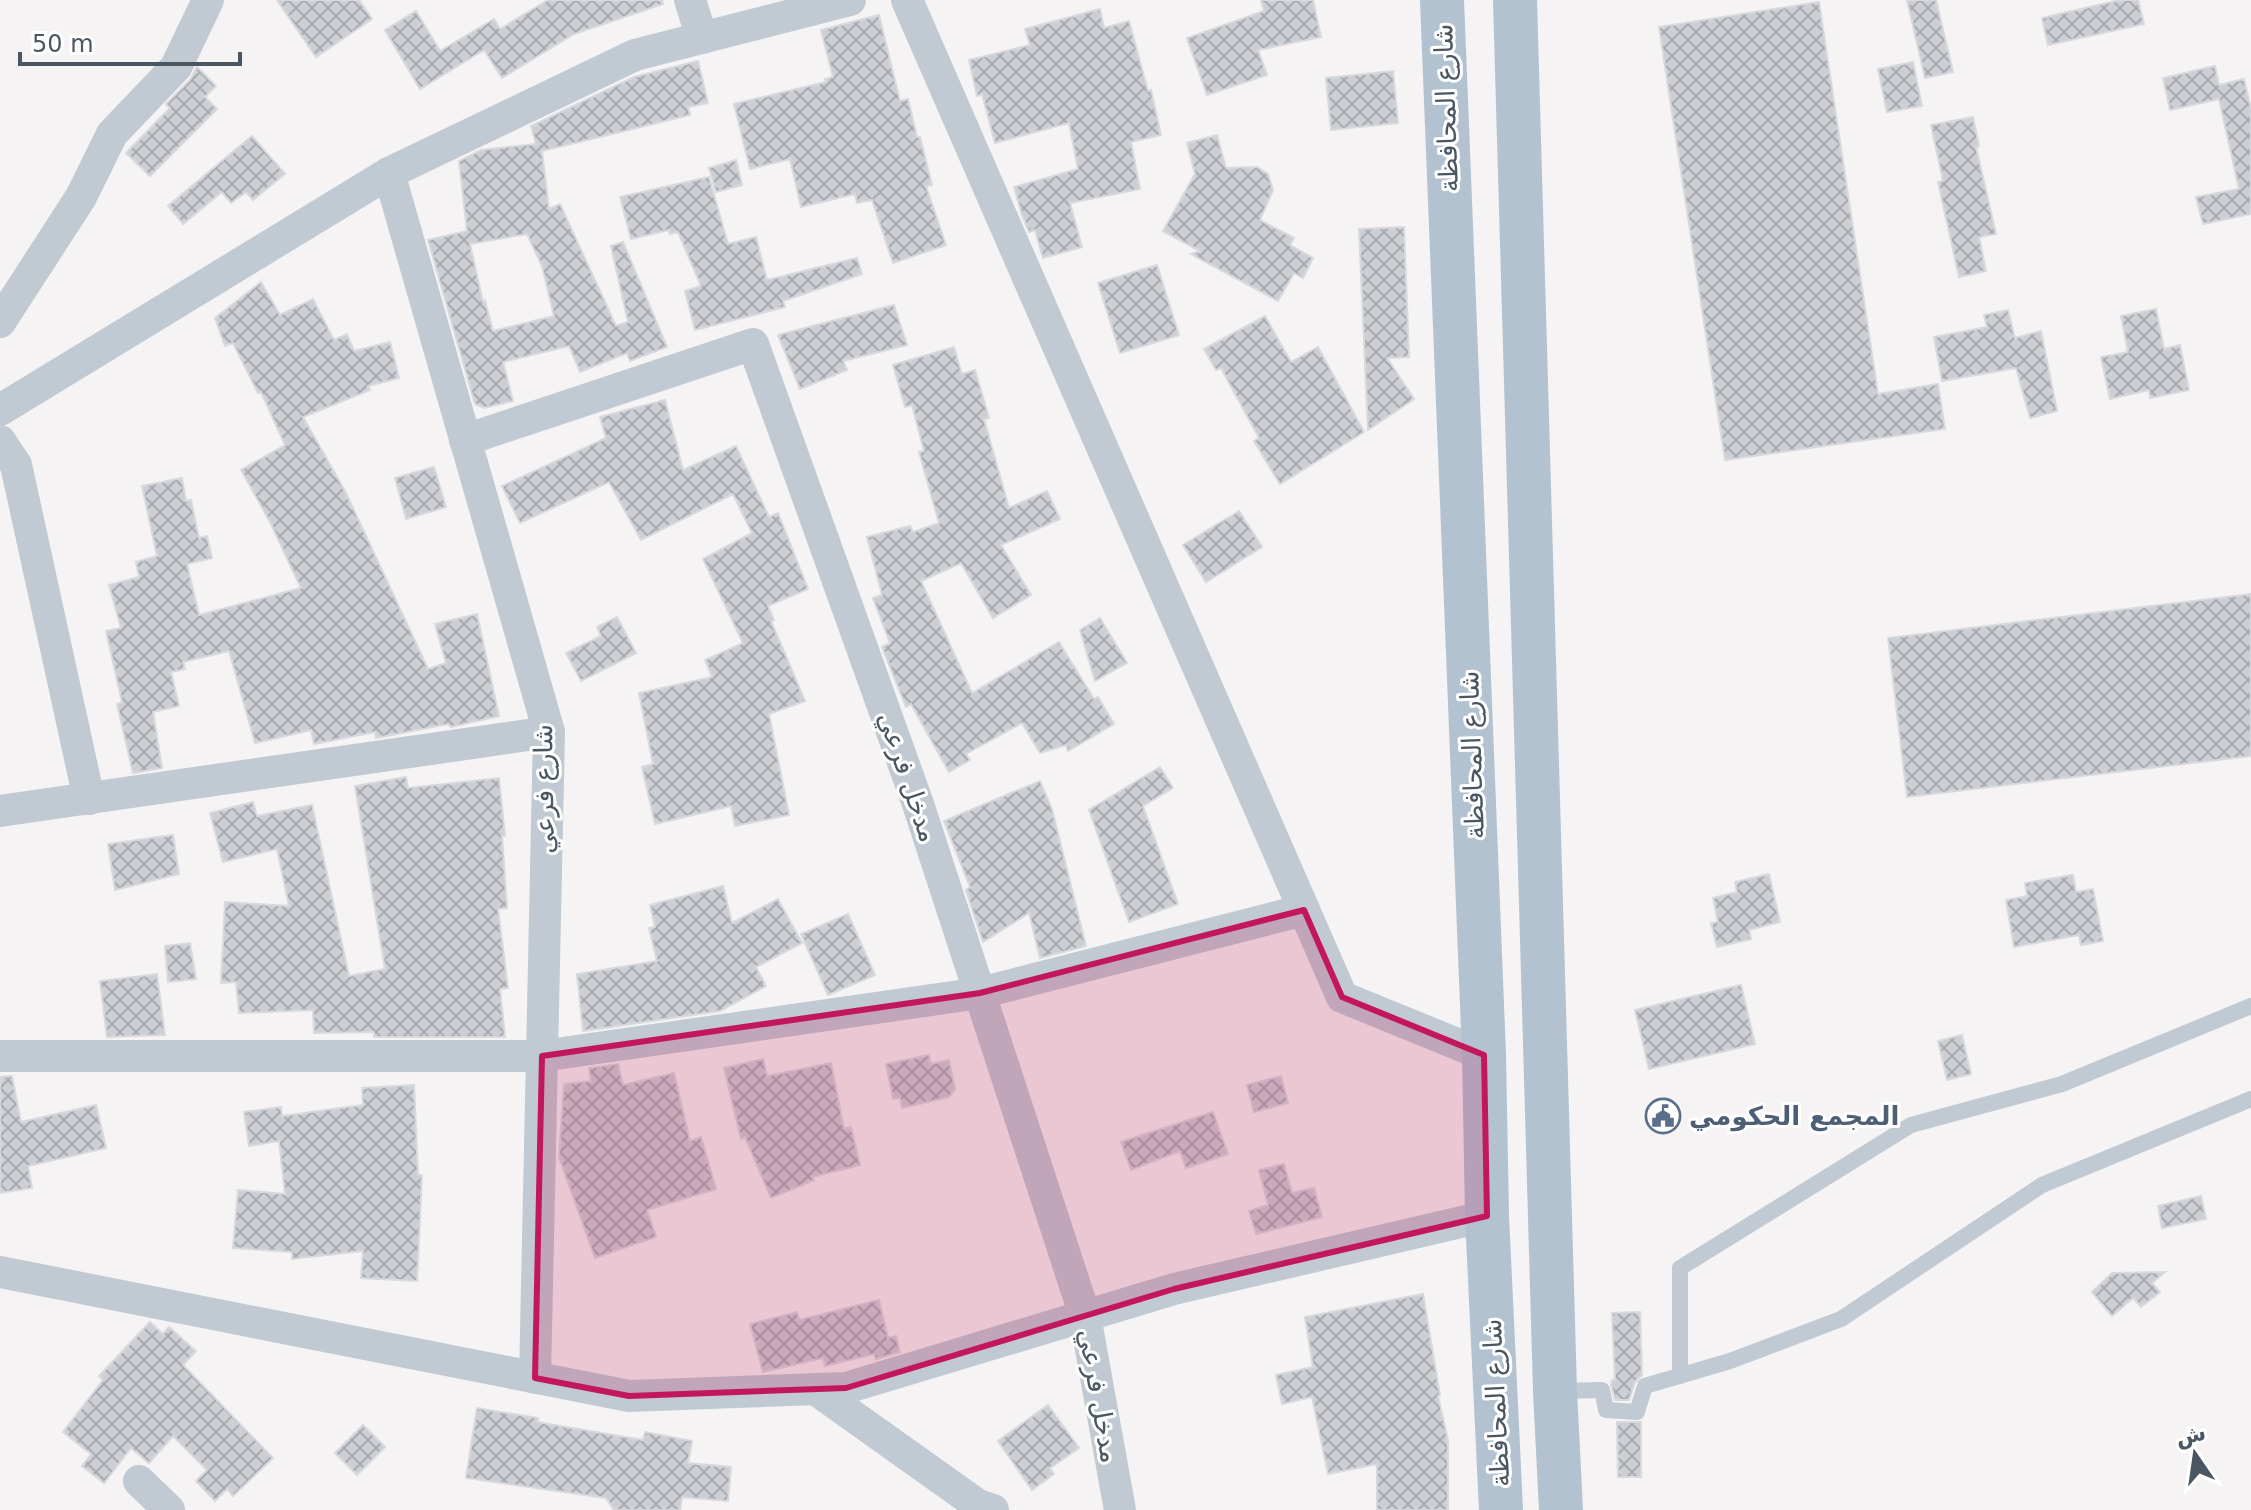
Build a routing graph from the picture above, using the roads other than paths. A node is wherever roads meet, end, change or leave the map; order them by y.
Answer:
1 (208, 0) edge
2 (690, 0) edge
3 (850, 0) edge
4 (907, 0) edge
5 (1442, 0) edge
6 (1515, 0) edge
7 (702, 38) junction
8 (389, 173) junction
9 (0, 322) edge
10 (0, 410) edge
11 (465, 440) junction
12 (0, 441) edge
13 (549, 732) junction
14 (89, 799) junction
15 (0, 811) edge
16 (1304, 910) junction
17 (980, 993) junction
18 (2251, 1006) edge
19 (1484, 1055) junction
20 (0, 1056) edge
21 (542, 1056) junction
22 (2251, 1099) edge
23 (1487, 1216) junction
24 (0, 1272) edge
25 (1085, 1316) junction
26 (1680, 1376) junction
27 (535, 1378) junction
28 (815, 1389) junction
29 (1555, 1391) junction
30 (1496, 1392) junction
31 (139, 1481) dead end
32 (169, 1510) edge
33 (993, 1510) edge
34 (1120, 1510) edge
35 (1501, 1510) edge
36 (1561, 1510) edge

1 - 9 street
2 - 7 street
3 - 7 street
4 - 16 street
5 - 19 main road, شارع المحافظة
6 - 29 main road
7 - 8 street
8 - 10 street
8 - 11 street, شارع فرعي
11 - 13 street, شارع فرعي
11 - 17 street, مدخل فرعي
12 - 14 street
13 - 14 street
13 - 21 street, شارع فرعي
14 - 15 street
16 - 17 street
16 - 19 street
17 - 21 street
17 - 25 street, مدخل فرعي
18 - 26 lane
19 - 23 main road, شارع المحافظة
20 - 21 street
21 - 27 street, شارع فرعي
22 - 26 lane
23 - 25 street
23 - 30 main road, شارع المحافظة
24 - 27 street
25 - 28 street
25 - 34 street, مدخل فرعي
26 - 29 lane
27 - 28 street
28 - 33 street
29 - 30 main road
29 - 36 main road
30 - 35 main road, شارع المحافظة
31 - 32 street

